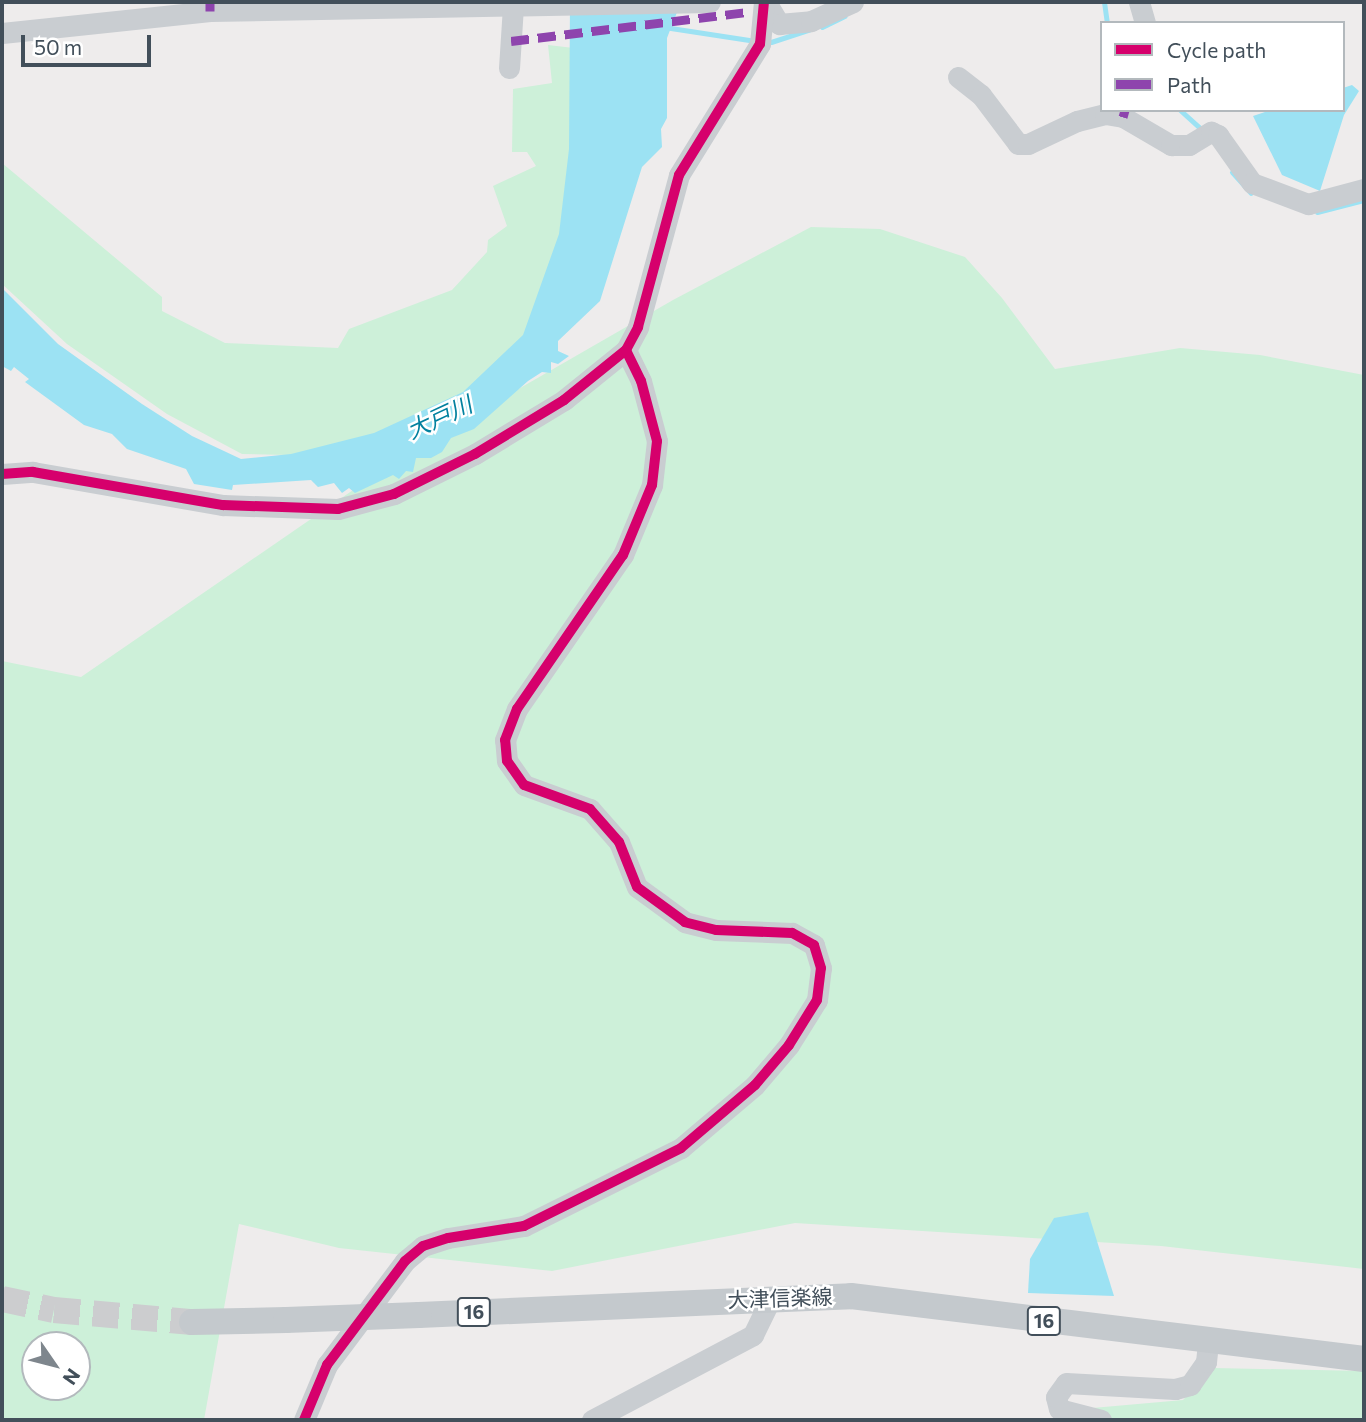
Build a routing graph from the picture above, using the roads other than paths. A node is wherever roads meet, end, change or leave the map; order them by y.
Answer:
1 (710, 2) edge
2 (765, 2) edge
3 (853, 2) edge
4 (1139, 2) edge
5 (513, 6) junction
6 (1144, 21) edge
7 (2, 33) edge
8 (509, 68) dead end
9 (958, 77) dead end
10 (1364, 189) edge
11 (626, 350) junction
12 (2, 474) edge
13 (771, 1298) junction
14 (192, 1322) tunnel mouth
15 (1208, 1342) junction
16 (1364, 1359) edge
17 (303, 1420) edge
18 (592, 1420) edge
19 (1101, 1420) edge

1 - 5 street
2 - 3 street
2 - 11 street
4 - 6 street
5 - 7 street
5 - 8 street
9 - 10 street
11 - 12 street
11 - 17 street
13 - 14 main road, 大津信楽線 / 16, bridge
13 - 15 main road, 大津信楽線 / 16
13 - 18 street
15 - 16 main road, 大津信楽線 / 16
15 - 19 street

